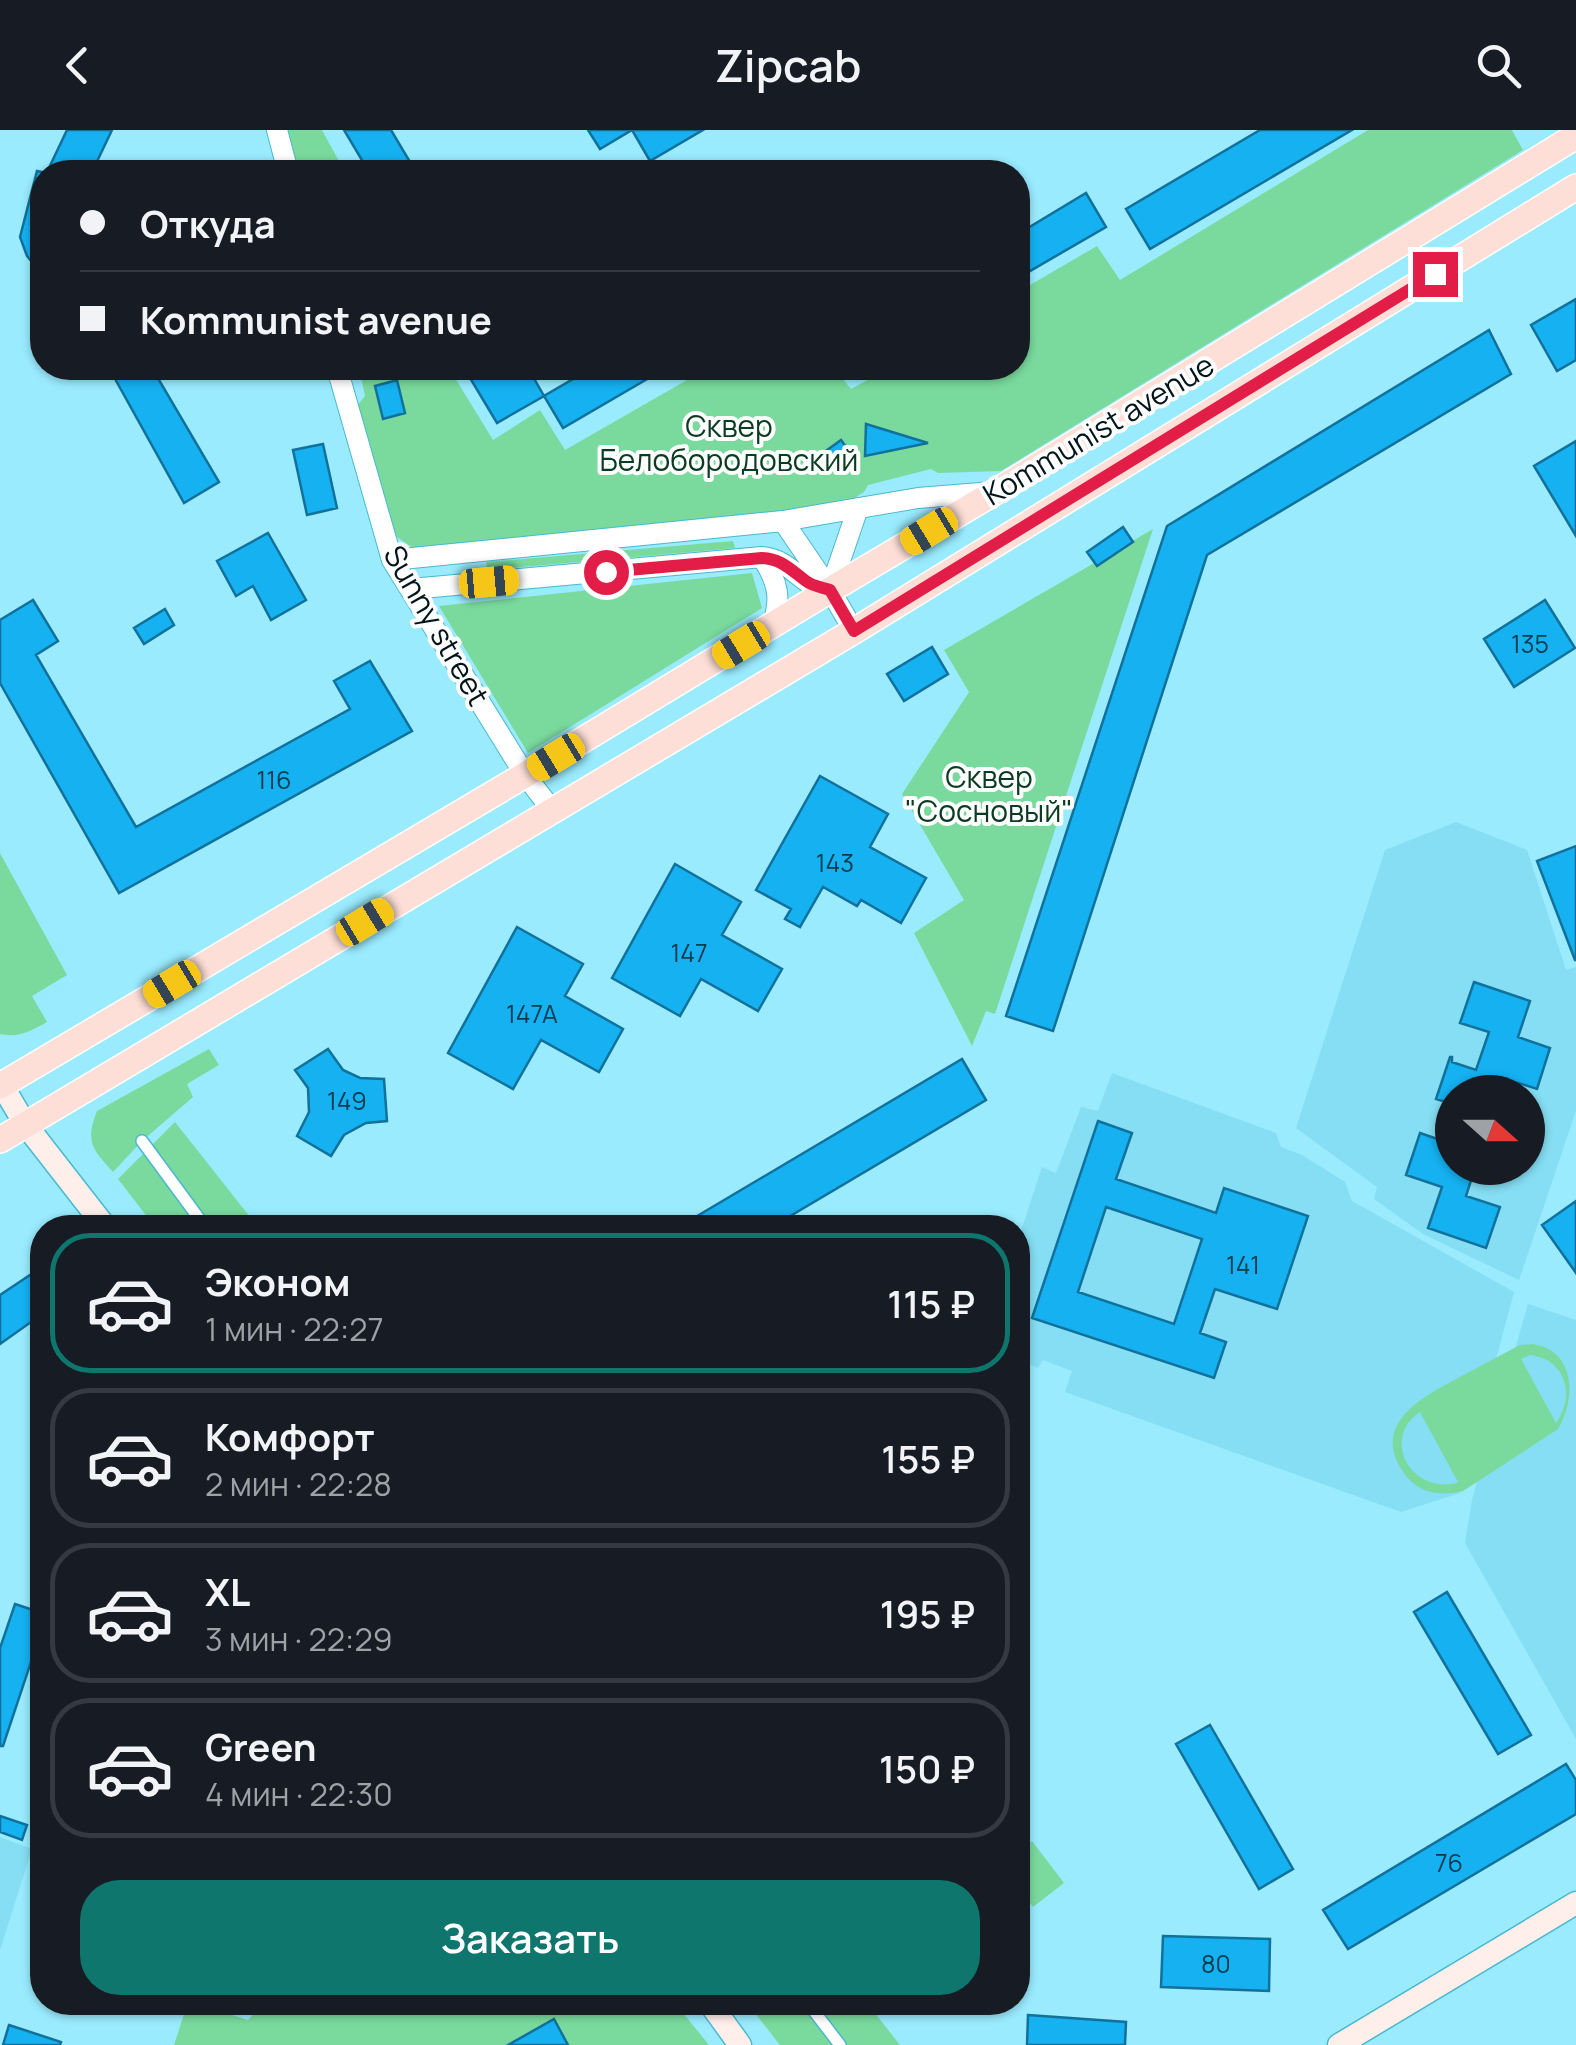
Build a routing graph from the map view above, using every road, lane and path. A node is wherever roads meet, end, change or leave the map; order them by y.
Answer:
1 (277, 130) edge
2 (1576, 136) edge
3 (285, 160) edge
4 (1576, 187) edge
5 (340, 380) edge
6 (996, 492) junction
7 (858, 508) junction
8 (782, 520) junction
9 (762, 558) junction
10 (392, 560) junction
11 (410, 589) junction
12 (830, 590) junction
13 (772, 626) junction
14 (854, 631) junction
15 (525, 776) junction
16 (552, 810) junction
17 (1, 1086) edge
18 (24, 1124) junction
19 (0, 1140) edge
20 (142, 1141) dead end
21 (96, 1215) edge
22 (196, 1215) edge
23 (1576, 1903) edge
24 (718, 2015) edge
25 (817, 2015) edge
26 (740, 2045) edge
27 (840, 2045) edge
28 (1339, 2045) edge

1 - 3 street
2 - 6 main road, Kommunist avenue
4 - 14 main road, Kommunist avenue
5 - 10 street, Sunny street
6 - 7 street
6 - 12 main road, Kommunist avenue
7 - 8 street
7 - 12 street
8 - 10 street
8 - 12 street
9 - 11 street
9 - 12 street
9 - 13 street
10 - 11 street, Sunny street
11 - 15 street, Sunny street
12 - 13 main road, Kommunist avenue
12 - 14 street
13 - 15 main road, Kommunist avenue
14 - 16 main road, Kommunist avenue
15 - 16 street, Sunny street
15 - 17 main road, Kommunist avenue
16 - 18 main road, Kommunist avenue
17 - 18 main road
18 - 19 main road, Kommunist avenue
18 - 21 main road
20 - 22 street
23 - 28 main road
24 - 26 main road
25 - 27 street

